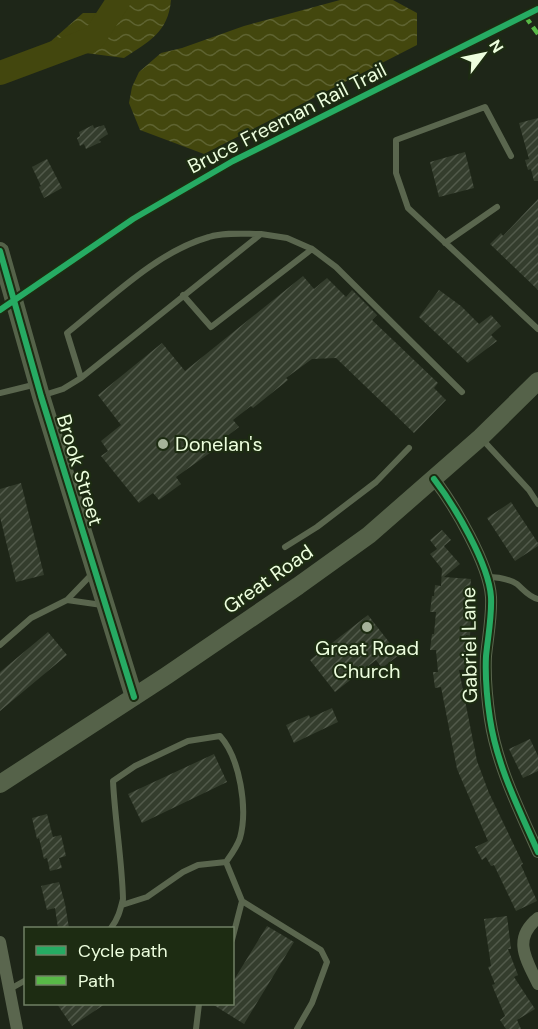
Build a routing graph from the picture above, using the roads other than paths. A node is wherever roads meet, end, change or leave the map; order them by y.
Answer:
1 (511, 156) dead end
2 (497, 207) dead end
3 (261, 234) junction
4 (445, 243) junction
5 (312, 249) junction
6 (0, 251) edge
7 (183, 296) junction
8 (538, 329) edge
9 (81, 378) junction
10 (538, 381) edge
11 (39, 390) junction
12 (462, 392) dead end
13 (0, 393) edge
14 (481, 437) junction
15 (409, 448) dead end
16 (434, 479) junction
17 (538, 504) edge
18 (285, 547) dead end
19 (94, 572) junction
20 (487, 577) junction
21 (538, 599) edge
22 (67, 600) junction
23 (105, 605) junction
24 (0, 645) edge
25 (134, 697) junction
26 (1, 786) edge
27 (538, 852) edge
28 (226, 862) junction
29 (242, 901) junction
30 (122, 905) junction
31 (538, 918) edge
32 (112, 927) edge
33 (234, 932) edge
34 (0, 942) edge
35 (24, 981) edge
36 (538, 984) edge
37 (9, 990) junction
38 (199, 1005) edge
39 (17, 1029) edge
40 (196, 1029) edge
41 (297, 1029) edge

1 - 4 lane
2 - 4 lane
3 - 5 lane
3 - 7 lane
3 - 9 lane
4 - 8 lane
5 - 7 lane
5 - 12 lane
6 - 11 main road, Brook Street
7 - 9 lane
9 - 11 lane
10 - 14 main road, Great Road
11 - 13 lane
11 - 19 main road, Brook Street
14 - 16 main road, Great Road
14 - 17 lane
15 - 18 lane
16 - 20 street, Gabriel Lane
16 - 25 main road, Great Road
19 - 22 lane
19 - 23 main road, Brook Street
20 - 21 lane
20 - 27 street, Gabriel Lane
22 - 23 lane
22 - 24 lane
23 - 25 main road, Brook Street
25 - 26 main road, Great Road
28 - 29 lane
28 - 30 lane
28 - 30 lane
29 - 33 lane
29 - 41 lane
30 - 32 lane
31 - 36 street
34 - 37 street
35 - 37 lane
37 - 39 street
38 - 40 lane

